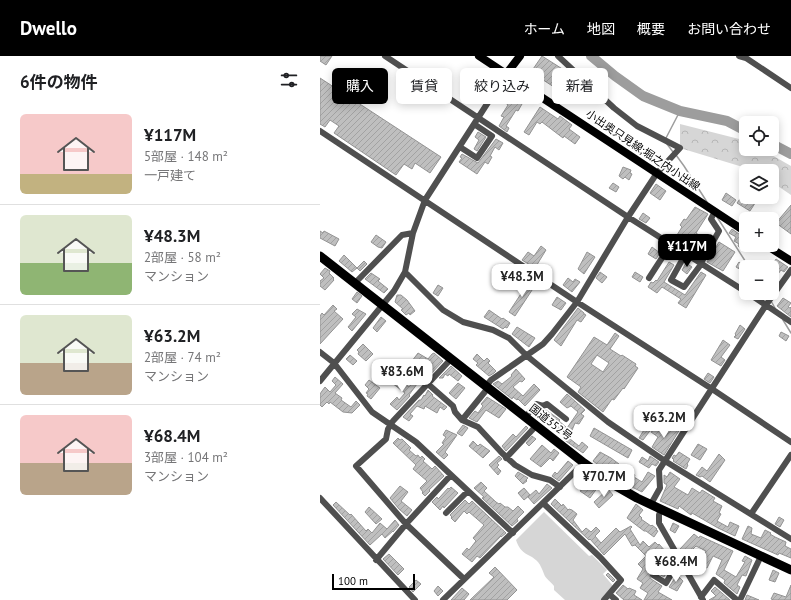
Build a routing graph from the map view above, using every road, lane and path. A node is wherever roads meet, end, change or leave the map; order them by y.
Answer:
1 (385, 56) edge
2 (479, 56) edge
3 (520, 56) edge
4 (558, 56) edge
5 (739, 56) edge
6 (747, 57) edge
7 (498, 68) edge
8 (511, 68) edge
9 (791, 88) edge
10 (544, 98) edge
11 (487, 104) edge
12 (478, 118) junction
13 (474, 124) junction
14 (320, 131) edge
15 (460, 147) junction
16 (657, 173) junction
17 (425, 200) junction
18 (715, 211) junction
19 (628, 217) junction
20 (739, 227) edge
21 (413, 232) junction
22 (671, 244) junction
23 (777, 252) edge
24 (686, 253) junction
25 (320, 256) edge
26 (791, 261) edge
27 (701, 263) junction
28 (791, 270) edge
29 (405, 272) junction
30 (649, 278) dead end
31 (355, 284) junction
32 (739, 287) edge
33 (760, 300) edge
34 (577, 302) junction
35 (766, 304) junction
36 (382, 305) junction
37 (791, 322) edge
38 (320, 352) edge
39 (527, 356) junction
40 (451, 359) junction
41 (334, 363) junction
42 (320, 381) edge
43 (428, 384) junction
44 (487, 387) junction
45 (712, 389) junction
46 (528, 414) dead end
47 (566, 419) dead end
48 (462, 420) junction
49 (391, 424) junction
50 (536, 426) junction
51 (791, 442) edge
52 (791, 455) edge
53 (506, 458) junction
54 (665, 461) junction
55 (584, 463) junction
56 (451, 475) junction
57 (560, 487) junction
58 (468, 491) junction
59 (320, 498) edge
60 (543, 503) junction
61 (651, 504) junction
62 (662, 509) junction
63 (446, 513) dead end
64 (751, 514) junction
65 (406, 524) junction
66 (513, 533) junction
67 (791, 539) edge
68 (761, 556) junction
69 (680, 559) junction
70 (376, 560) junction
71 (791, 570) edge
72 (653, 575) dead end
73 (464, 579) junction
74 (609, 594) junction
75 (702, 599) edge
76 (415, 600) edge
77 (443, 600) edge
78 (604, 600) edge
79 (616, 600) edge
80 (737, 600) edge
81 (740, 600) edge

1 - 12 street
2 - 7 main road, 小出奥只見線;堀之内小出線
3 - 8 main road
4 - 16 street
5 - 6 street
6 - 9 street
10 - 16 main road, 小出奥只見線;堀之内小出線
11 - 12 street
12 - 13 street
12 - 19 street
13 - 15 street
13 - 15 street
14 - 17 street
15 - 17 street
16 - 18 main road, 小出奥只見線;堀之内小出線
16 - 19 street
17 - 21 street
17 - 34 street
18 - 20 main road, 小出奥只見線;堀之内小出線
18 - 27 street
19 - 22 street
19 - 34 street
21 - 29 street
21 - 31 street
22 - 24 street
22 - 30 street
23 - 26 main road
24 - 27 street
24 - 27 street
25 - 31 highway, 国道352号
27 - 32 street
28 - 35 street
29 - 36 street
29 - 39 street
31 - 36 highway, 国道352号
33 - 35 street
34 - 39 street
34 - 45 street
35 - 37 street
35 - 45 street
36 - 40 highway, 国道352号
36 - 41 street
38 - 41 street
39 - 44 street
39 - 54 street
40 - 43 street
40 - 44 highway, 国道352号
41 - 42 street
41 - 49 street
43 - 48 street
43 - 49 street
44 - 48 street
44 - 50 highway, 国道352号
45 - 51 street
45 - 54 street
46 - 47 street
48 - 53 street
49 - 56 street
49 - 65 street
50 - 53 street
50 - 55 highway, 国道352号
52 - 64 street
53 - 57 street
54 - 61 street
54 - 64 street
55 - 57 street
55 - 61 highway, 国道352号
56 - 58 street
56 - 65 street
57 - 60 street
58 - 63 street
58 - 66 street
59 - 70 street
60 - 66 street
60 - 74 street
61 - 62 highway, 国道352号
62 - 68 highway, 国道352号
62 - 69 street
64 - 67 street
65 - 70 street
65 - 73 street
66 - 73 street
68 - 71 highway, 国道352号
68 - 81 street
69 - 72 street
69 - 75 street
70 - 76 street
73 - 77 street
74 - 78 street
74 - 79 street
75 - 80 street

